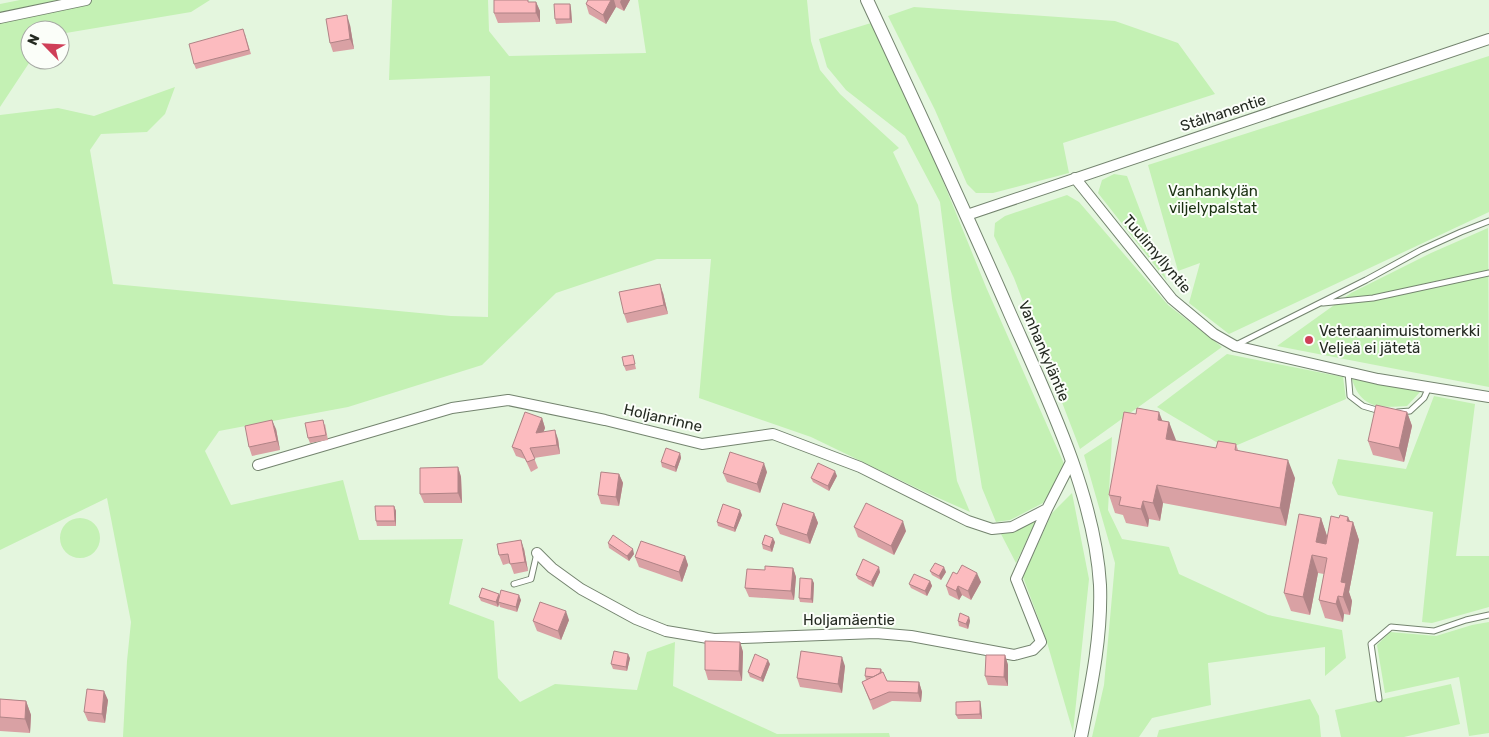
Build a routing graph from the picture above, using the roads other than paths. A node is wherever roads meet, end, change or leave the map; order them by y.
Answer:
1 (86, 0) edge
2 (868, 0) edge
3 (0, 18) edge
4 (1489, 39) edge
5 (1075, 178) junction
6 (967, 215) junction
7 (1489, 221) edge
8 (1489, 273) edge
9 (1317, 303) junction
10 (1235, 346) junction
11 (1348, 372) junction
12 (1428, 387) junction
13 (1489, 397) edge
14 (1384, 412) edge
15 (1392, 412) edge
16 (1072, 460) junction
17 (258, 465) dead end
18 (1047, 509) junction
19 (537, 553) joint
20 (514, 584) dead end
21 (1489, 615) edge
22 (1379, 699) dead end
23 (1081, 737) edge

1 - 3 street
2 - 6 street, Vanhankyläntie
4 - 5 street, Stålhanentie
5 - 6 street, Stålhanentie
5 - 10 street, Tuulimyllyntie
6 - 16 street, Vanhankyläntie
7 - 9 lane
8 - 9 lane
9 - 10 lane
10 - 11 street, Tuulimyllyntie
11 - 12 street, Tuulimyllyntie
11 - 14 lane
12 - 13 street, Tuulimyllyntie
12 - 15 lane
16 - 18 street, Holjamäentie
16 - 23 street, Vanhankyläntie
17 - 18 street, Holjanrinne
18 - 19 street, Holjamäentie
19 - 20 lane
21 - 22 lane

